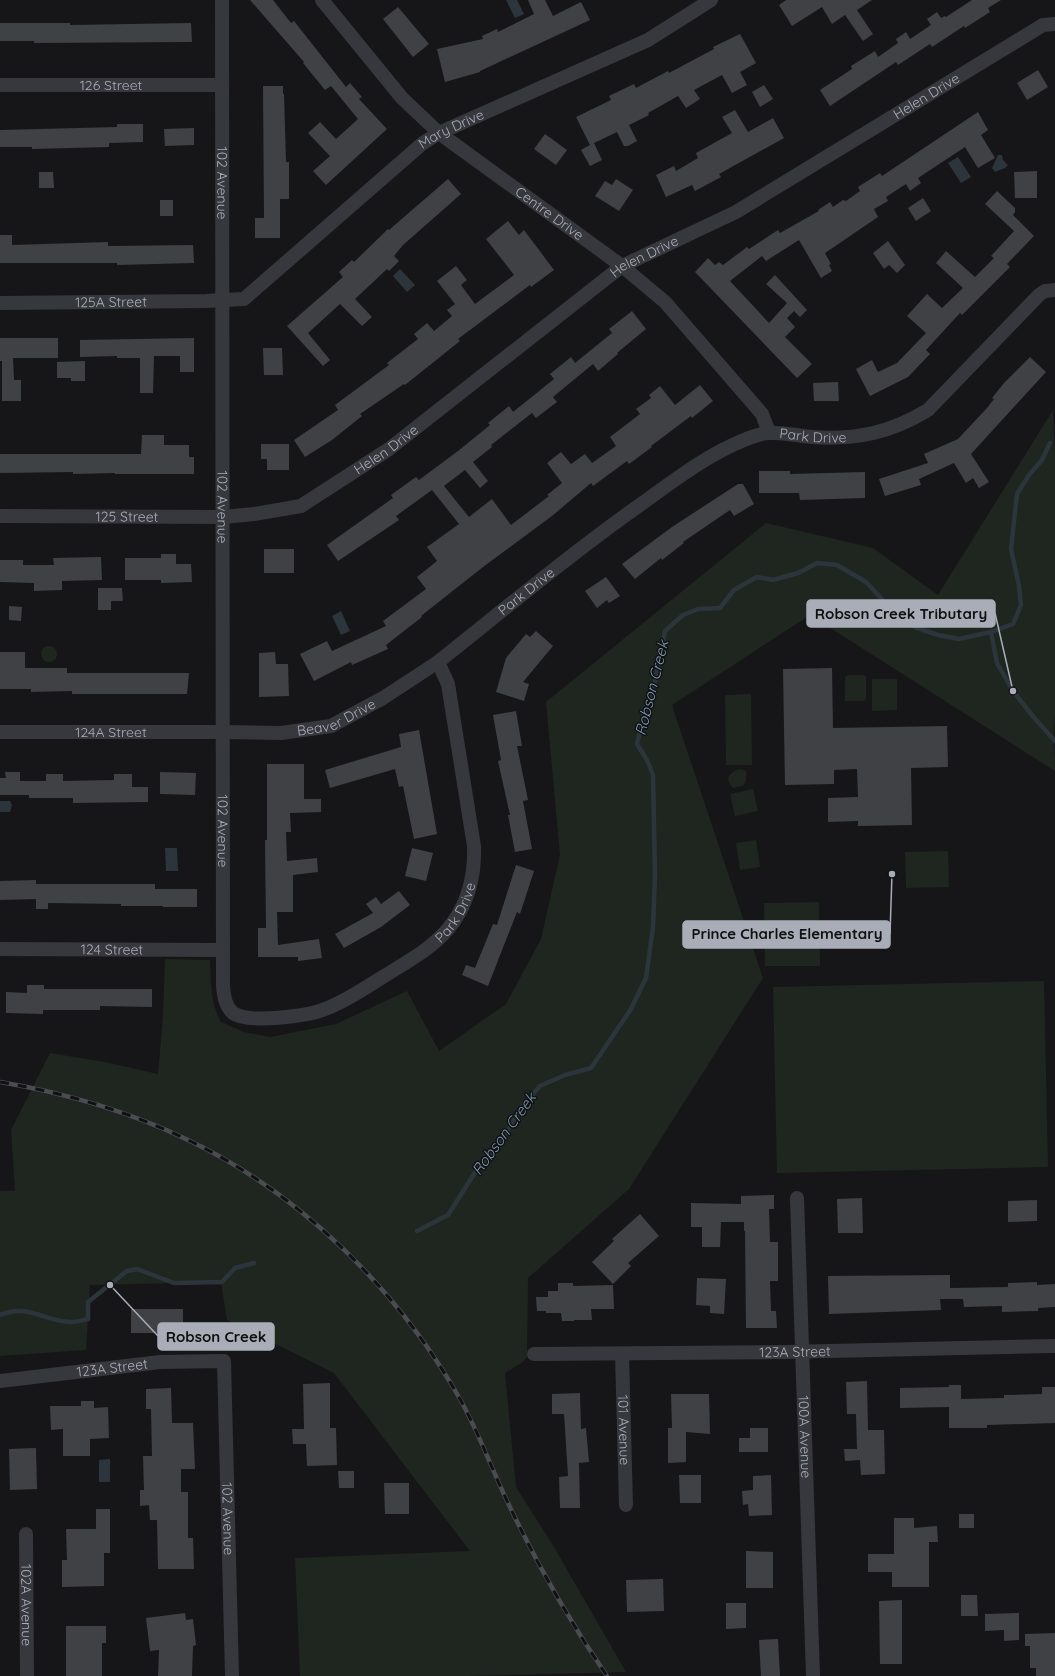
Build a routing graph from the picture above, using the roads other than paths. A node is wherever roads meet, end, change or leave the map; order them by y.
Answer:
1 (222, 0) edge
2 (322, 0) edge
3 (711, 0) edge
4 (1055, 24) edge
5 (0, 84) edge
6 (222, 85) junction
7 (439, 133) junction
8 (622, 266) junction
9 (1055, 290) edge
10 (222, 301) junction
11 (0, 303) edge
12 (769, 432) junction
13 (254, 514) joint
14 (0, 516) edge
15 (222, 517) junction
16 (438, 662) junction
17 (0, 732) edge
18 (223, 732) junction
19 (0, 949) edge
20 (223, 950) junction
21 (231, 1011) joint
22 (798, 1198) dead end
23 (1055, 1346) edge
24 (802, 1352) junction
25 (534, 1354) dead end
26 (622, 1354) junction
27 (224, 1361) joint
28 (0, 1381) edge
29 (626, 1506) dead end
30 (26, 1534) dead end
31 (27, 1676) edge
32 (232, 1676) edge
33 (813, 1676) edge

1 - 6 street, 102 Avenue
2 - 7 street, Centre Drive
3 - 7 street, Mary Drive
4 - 8 street, Helen Drive
5 - 6 street, 126 Street
6 - 10 street, 102 Avenue
7 - 8 street, Centre Drive
7 - 10 street, Mary Drive
8 - 12 street, Centre Drive
8 - 13 street, Helen Drive
9 - 12 street, Park Drive
10 - 11 street, 125A Street
10 - 15 street, 102 Avenue
12 - 16 street, Park Drive
13 - 15 street, 125 Street
14 - 15 street, 125 Street
15 - 18 street, 102 Avenue
16 - 18 street, Beaver Drive
16 - 21 street, Park Drive
17 - 18 street, 124A Street
18 - 20 street, 102 Avenue
19 - 20 street, 124 Street
20 - 21 street, 102 Avenue
22 - 24 street, 100A Avenue
23 - 24 street, 123A Street
24 - 26 street, 123A Street
24 - 33 street, 100A Avenue
25 - 26 street, 123A Street
26 - 29 street, 101 Avenue
27 - 28 street, 123A Street
27 - 32 street, 102 Avenue
30 - 31 street, 102A Avenue

